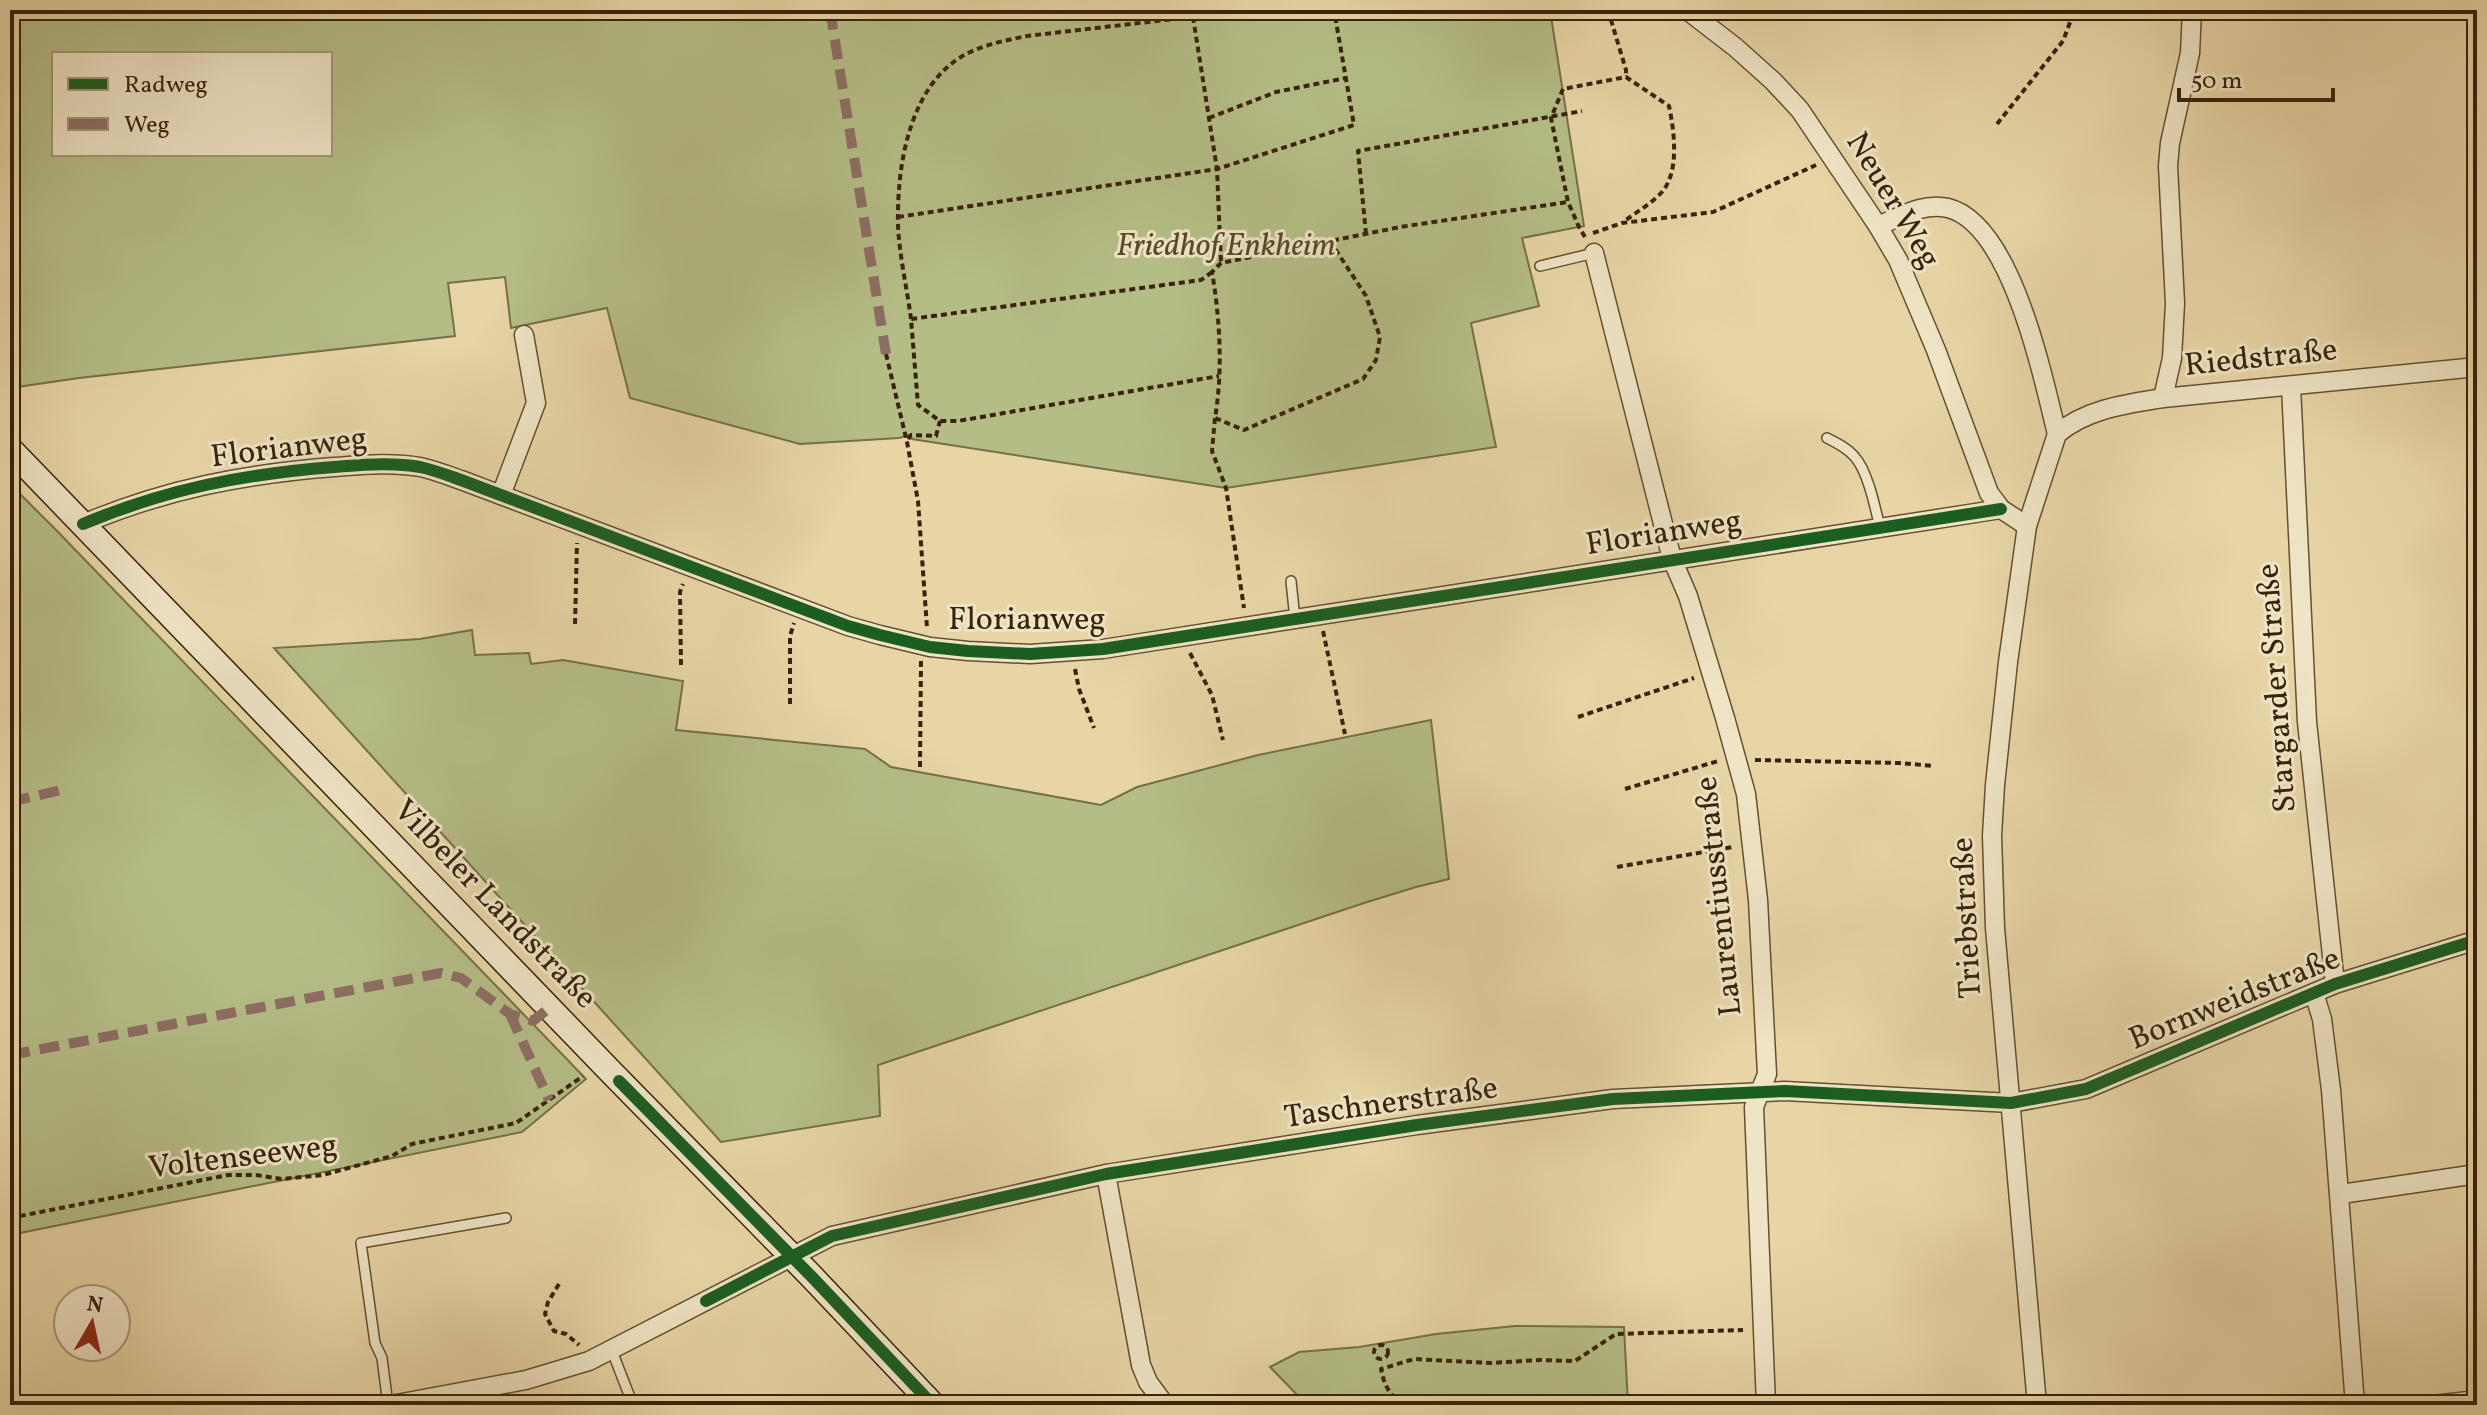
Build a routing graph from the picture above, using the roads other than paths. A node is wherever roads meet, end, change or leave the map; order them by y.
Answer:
1 (1687, 10) edge
2 (2192, 10) edge
3 (1878, 226) junction
4 (1594, 253) joint
5 (1540, 266) dead end
6 (524, 335) dead end
7 (2477, 367) edge
8 (2291, 386) junction
9 (2163, 398) junction
10 (2057, 434) junction
11 (1827, 438) dead end
12 (10, 449) edge
13 (501, 495) junction
14 (2001, 509) junction
15 (83, 524) junction
16 (2027, 526) junction
17 (1880, 528) junction
18 (1672, 559) junction
19 (1291, 581) dead end
20 (1295, 619) junction
21 (2477, 940) edge
22 (2335, 984) junction
23 (2314, 993) junction
24 (1759, 1092) junction
25 (2011, 1103) junction
26 (1106, 1174) junction
27 (2477, 1174) edge
28 (2341, 1194) junction
29 (506, 1218) dead end
30 (791, 1257) junction
31 (612, 1351) junction
32 (2477, 1400) edge
33 (389, 1405) edge
34 (633, 1405) edge
35 (933, 1405) edge
36 (1165, 1405) edge
37 (1766, 1405) edge
38 (2037, 1405) edge
39 (2355, 1405) edge
40 (2434, 1405) edge

1 - 3 street, Neuer Weg
2 - 9 street
3 - 10 street
3 - 14 street, Neuer Weg
4 - 5 lane
4 - 18 street, Laurentiusstraße
6 - 13 street
7 - 8 street, Riedstraße
8 - 9 street, Riedstraße
8 - 22 street, Stargarder Straße
9 - 10 street, Riedstraße
10 - 16 street, Triebstraße
11 - 17 lane
12 - 15 main road, Vilbeler Landstraße
13 - 15 street, Florianweg
13 - 20 street, Florianweg
14 - 16 street
14 - 17 street, Florianweg
15 - 30 main road, Vilbeler Landstraße
16 - 25 street, Triebstraße
17 - 18 street, Florianweg
18 - 20 street, Florianweg
18 - 24 street, Laurentiusstraße
19 - 20 lane
21 - 22 street, Bornweidstraße
22 - 23 street, Bornweidstraße
23 - 25 street, Bornweidstraße
23 - 28 street
24 - 25 street, Taschnerstraße
24 - 26 street, Taschnerstraße
24 - 37 street, Laurentiusstraße
25 - 38 street, Triebstraße
26 - 30 street, Taschnerstraße
26 - 36 street
27 - 28 street
28 - 39 street
29 - 33 lane
30 - 31 street, Taschnerstraße
30 - 35 main road, Vilbeler Landstraße
31 - 33 street, Taschnerstraße
31 - 34 lane
32 - 40 street

